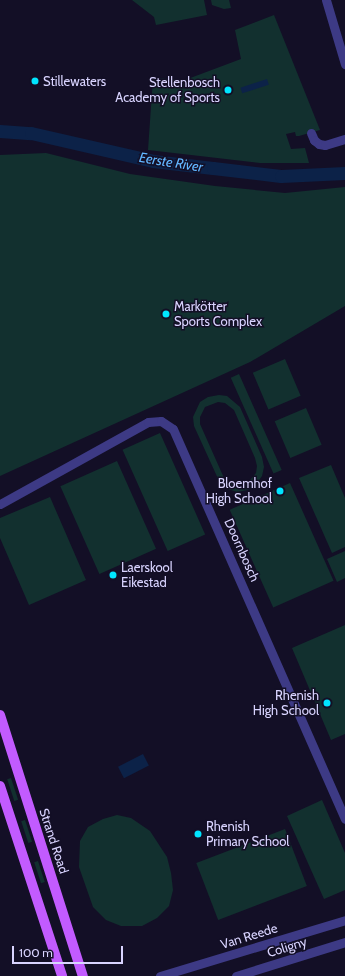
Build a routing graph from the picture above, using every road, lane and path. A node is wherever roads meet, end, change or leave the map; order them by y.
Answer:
1 (326, 0) edge
2 (345, 64) edge
3 (311, 133) dead end
4 (345, 139) edge
5 (0, 504) edge
6 (0, 715) edge
7 (0, 786) edge
8 (345, 820) edge
9 (345, 920) edge
10 (345, 942) edge
11 (191, 972) edge
12 (166, 975) edge
13 (62, 976) edge
14 (83, 976) edge
15 (236, 976) edge

1 - 2 street
3 - 4 street
5 - 8 street, Doornbosch
6 - 14 main road, Strand Road
7 - 13 main road
9 - 11 street, Van Reede
10 - 15 street, Coligny
11 - 12 street, Van Reede

